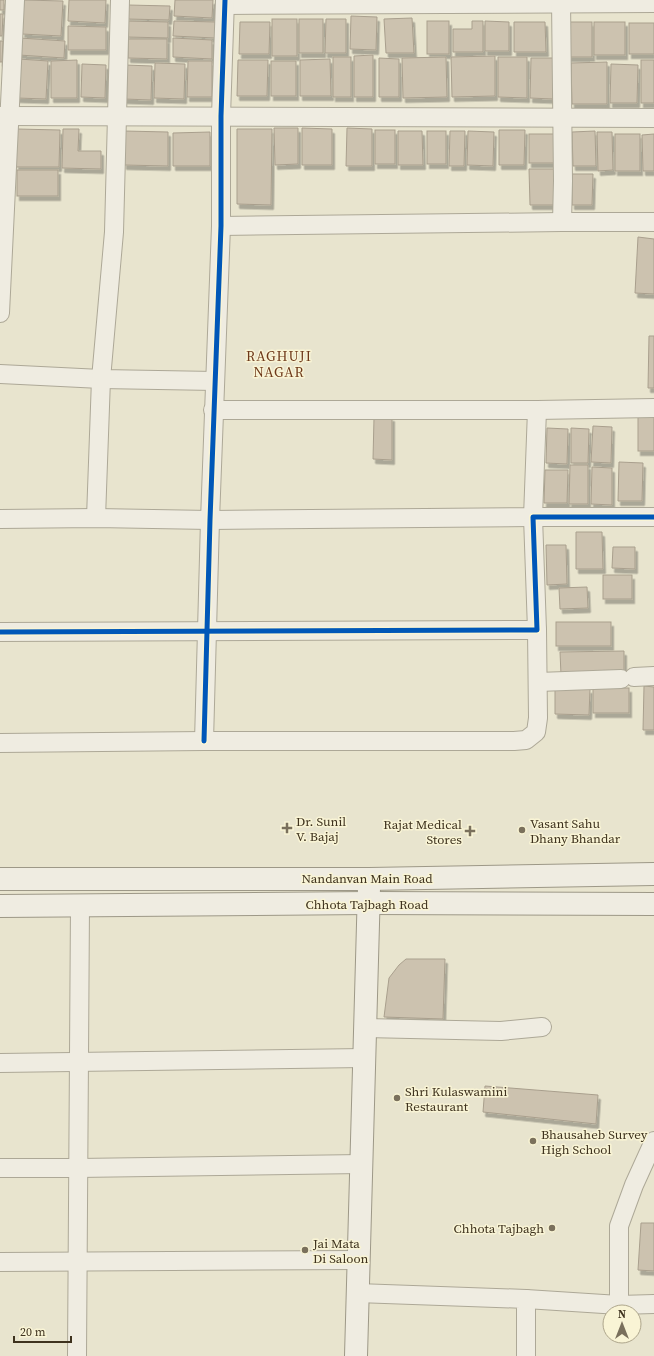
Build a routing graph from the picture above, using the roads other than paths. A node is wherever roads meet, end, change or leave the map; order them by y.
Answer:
1 (15, 0) edge
2 (120, 0) edge
3 (561, 2) edge
4 (225, 3) edge
5 (654, 4) edge
6 (5, 116) edge
7 (116, 116) junction
8 (221, 116) junction
9 (562, 118) junction
10 (654, 118) edge
11 (562, 222) junction
12 (654, 222) edge
13 (221, 226) junction
14 (0, 313) edge
15 (0, 374) edge
16 (101, 379) junction
17 (214, 381) junction
18 (654, 408) edge
19 (213, 410) junction
20 (537, 410) junction
21 (533, 517) junction
22 (654, 517) edge
23 (96, 518) junction
24 (0, 519) edge
25 (210, 520) junction
26 (207, 630) junction
27 (537, 630) junction
28 (0, 632) edge
29 (654, 676) edge
30 (538, 682) junction
31 (204, 741) junction
32 (0, 743) edge
33 (654, 874) edge
34 (0, 879) edge
35 (370, 879) junction
36 (369, 903) junction
37 (654, 904) edge
38 (80, 905) junction
39 (0, 906) edge
40 (542, 1027) dead end
41 (365, 1028) junction
42 (364, 1058) junction
43 (79, 1062) junction
44 (0, 1063) edge
45 (654, 1141) edge
46 (362, 1164) junction
47 (0, 1168) edge
48 (78, 1168) junction
49 (358, 1260) junction
50 (0, 1262) edge
51 (78, 1262) junction
52 (357, 1293) junction
53 (526, 1299) junction
54 (604, 1304) edge
55 (619, 1304) edge
56 (642, 1304) edge
57 (654, 1304) edge
58 (77, 1356) edge
59 (356, 1356) edge
60 (526, 1356) edge

1 - 6 street
2 - 7 street
3 - 4 street
3 - 5 street
3 - 9 street
4 - 8 street
6 - 7 street
6 - 14 street
7 - 8 street
7 - 16 street
8 - 9 street
8 - 13 street
9 - 10 street
9 - 11 street
11 - 12 street
11 - 13 street
13 - 17 street
15 - 16 street
16 - 17 street
16 - 23 street
17 - 19 street
18 - 20 street
19 - 20 street
19 - 25 street
20 - 21 street
21 - 22 street
21 - 25 street
21 - 27 street
23 - 24 street
23 - 25 street
25 - 26 street
26 - 27 street
26 - 28 street
26 - 31 street
27 - 30 street
29 - 30 street
30 - 31 street
31 - 32 street
33 - 35 main road, Nandanvan Main Road
34 - 35 main road, Nandanvan Main Road
35 - 36 main road
36 - 37 main road, Chhota Tajbagh Road
36 - 38 main road, Chhota Tajbagh Road
36 - 41 main road
38 - 39 main road, Chhota Tajbagh Road
38 - 43 street
40 - 41 street
41 - 42 main road
42 - 43 street
42 - 46 main road
43 - 44 street
43 - 48 street
45 - 55 street
46 - 48 street
46 - 49 main road
47 - 48 street
48 - 51 street
49 - 51 street
49 - 52 main road
50 - 51 street
51 - 58 street
52 - 53 street
52 - 59 main road
53 - 54 street
53 - 60 street
56 - 57 street

